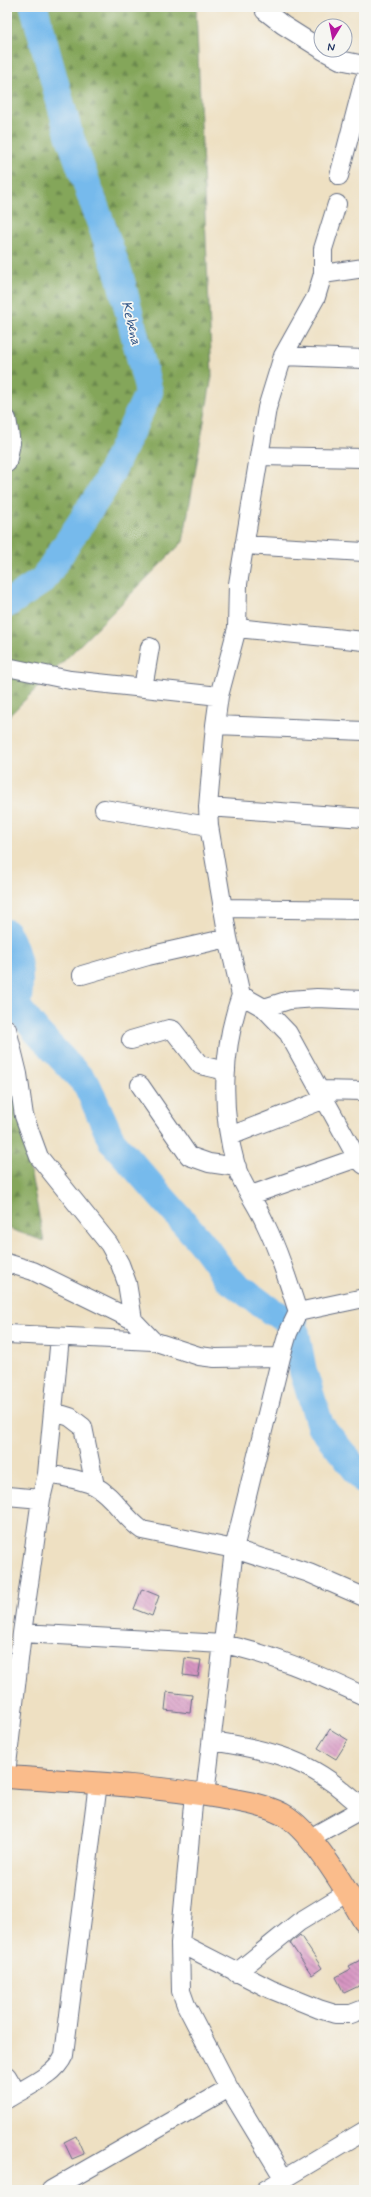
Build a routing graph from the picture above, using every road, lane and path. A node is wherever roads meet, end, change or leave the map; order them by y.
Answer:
1 (266, 7) edge
2 (313, 44) edge
3 (336, 58) edge
4 (364, 65) edge
5 (364, 80) edge
6 (339, 176) dead end
7 (337, 204) dead end
8 (364, 268) edge
9 (323, 274) junction
10 (283, 356) junction
11 (364, 359) edge
12 (7, 419) edge
13 (260, 456) junction
14 (364, 458) edge
15 (7, 463) edge
16 (244, 545) junction
17 (364, 552) edge
18 (237, 628) junction
19 (364, 641) edge
20 (150, 647) dead end
21 (7, 667) edge
22 (143, 688) junction
23 (219, 696) junction
24 (215, 725) junction
25 (364, 731) edge
26 (208, 807) junction
27 (104, 809) dead end
28 (364, 818) edge
29 (209, 826) junction
30 (222, 908) junction
31 (364, 910) edge
32 (228, 938) junction
33 (82, 975) dead end
34 (241, 995) junction
35 (364, 1000) edge
36 (264, 1008) junction
37 (7, 1029) edge
38 (131, 1040) dead end
39 (226, 1071) junction
40 (140, 1085) dead end
41 (364, 1091) edge
42 (322, 1095) junction
43 (230, 1136) junction
44 (361, 1162) edge
45 (237, 1167) junction
46 (251, 1195) junction
47 (7, 1263) edge
48 (364, 1298) edge
49 (133, 1320) junction
50 (293, 1321) junction
51 (7, 1334) edge
52 (60, 1337) junction
53 (154, 1341) junction
54 (281, 1357) junction
55 (54, 1412) junction
56 (47, 1474) junction
57 (95, 1486) junction
58 (7, 1496) edge
59 (41, 1499) junction
60 (234, 1549) junction
61 (364, 1598) edge
62 (22, 1633) junction
63 (223, 1644) junction
64 (364, 1696) edge
65 (212, 1742) junction
66 (7, 1765) edge
67 (7, 1777) edge
68 (98, 1784) junction
69 (199, 1794) junction
70 (364, 1808) edge
71 (310, 1838) junction
72 (348, 1892) junction
73 (364, 1921) edge
74 (180, 1943) junction
75 (236, 1973) junction
76 (364, 2009) edge
77 (7, 2076) edge
78 (230, 2088) junction
79 (12, 2096) edge
80 (364, 2130) edge
81 (284, 2179) junction
82 (51, 2190) edge
83 (265, 2190) edge

1 - 2 street
3 - 4 street
5 - 6 street
7 - 9 street
8 - 9 street
9 - 10 street
10 - 11 street
10 - 13 street
12 - 15 street
13 - 14 street
13 - 16 street
16 - 17 street
16 - 18 street
18 - 19 street
18 - 23 street
20 - 22 street
21 - 22 street
22 - 23 street
23 - 24 street
24 - 25 street
24 - 26 street
26 - 28 street
26 - 29 street
27 - 29 street
29 - 30 street
30 - 31 street
30 - 32 street
32 - 33 street
32 - 34 street
34 - 36 street
34 - 39 street
35 - 36 street
36 - 42 street
37 - 49 street
38 - 39 street
39 - 43 street
40 - 45 street
41 - 42 street
42 - 43 street
42 - 44 street
43 - 45 street
44 - 46 street
45 - 46 street
46 - 50 street
47 - 49 street
48 - 50 street
49 - 53 street
50 - 54 street
51 - 52 street
52 - 53 street
52 - 55 street
53 - 54 street
54 - 60 street
55 - 56 street
55 - 57 street
56 - 57 street
56 - 59 street
57 - 60 street
58 - 59 street
59 - 62 street
60 - 61 street
60 - 63 street
62 - 63 street
62 - 66 street
63 - 64 street
63 - 65 street
65 - 69 street
65 - 70 street
67 - 68 main road
68 - 69 main road
68 - 79 street
69 - 71 main road
69 - 74 street
70 - 71 street
71 - 72 main road
72 - 73 main road
72 - 75 street
74 - 75 street
74 - 78 street
75 - 76 street
77 - 79 street
78 - 81 street
78 - 82 street
80 - 81 street
81 - 83 street

